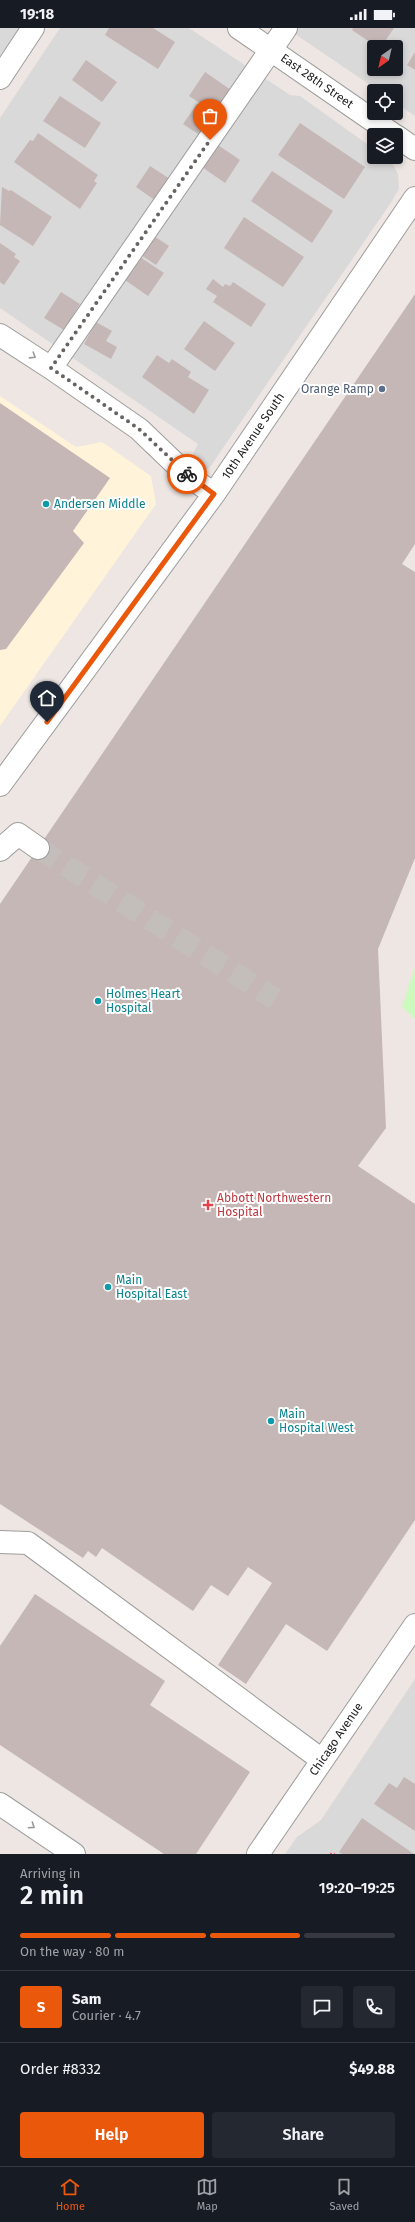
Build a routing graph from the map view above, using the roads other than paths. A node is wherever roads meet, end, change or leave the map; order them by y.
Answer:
1 (33, 28) edge
2 (239, 28) edge
3 (286, 28) edge
4 (272, 50) junction
5 (0, 78) edge
6 (384, 128) edge
7 (403, 142) edge
8 (415, 150) edge
9 (415, 198) edge
10 (0, 335) edge
11 (51, 368) junction
12 (214, 494) junction
13 (0, 785) edge
14 (38, 848) tunnel mouth
15 (0, 850) edge
16 (0, 1542) edge
17 (415, 1624) edge
18 (322, 1760) junction
19 (0, 1804) edge
20 (74, 1854) edge
21 (258, 1854) edge

1 - 5 street
2 - 4 street, East 28th Street
3 - 4 street
4 - 6 street, East 28th Street
4 - 11 street
7 - 8 street, East 28th Street
9 - 12 street, 10th Avenue South
10 -> 11 street
11 - 12 street
12 - 13 street, 10th Avenue South
14 - 15 street
16 - 18 street
17 - 18 street, Chicago Avenue
18 - 21 street, Chicago Avenue
19 -> 20 street

